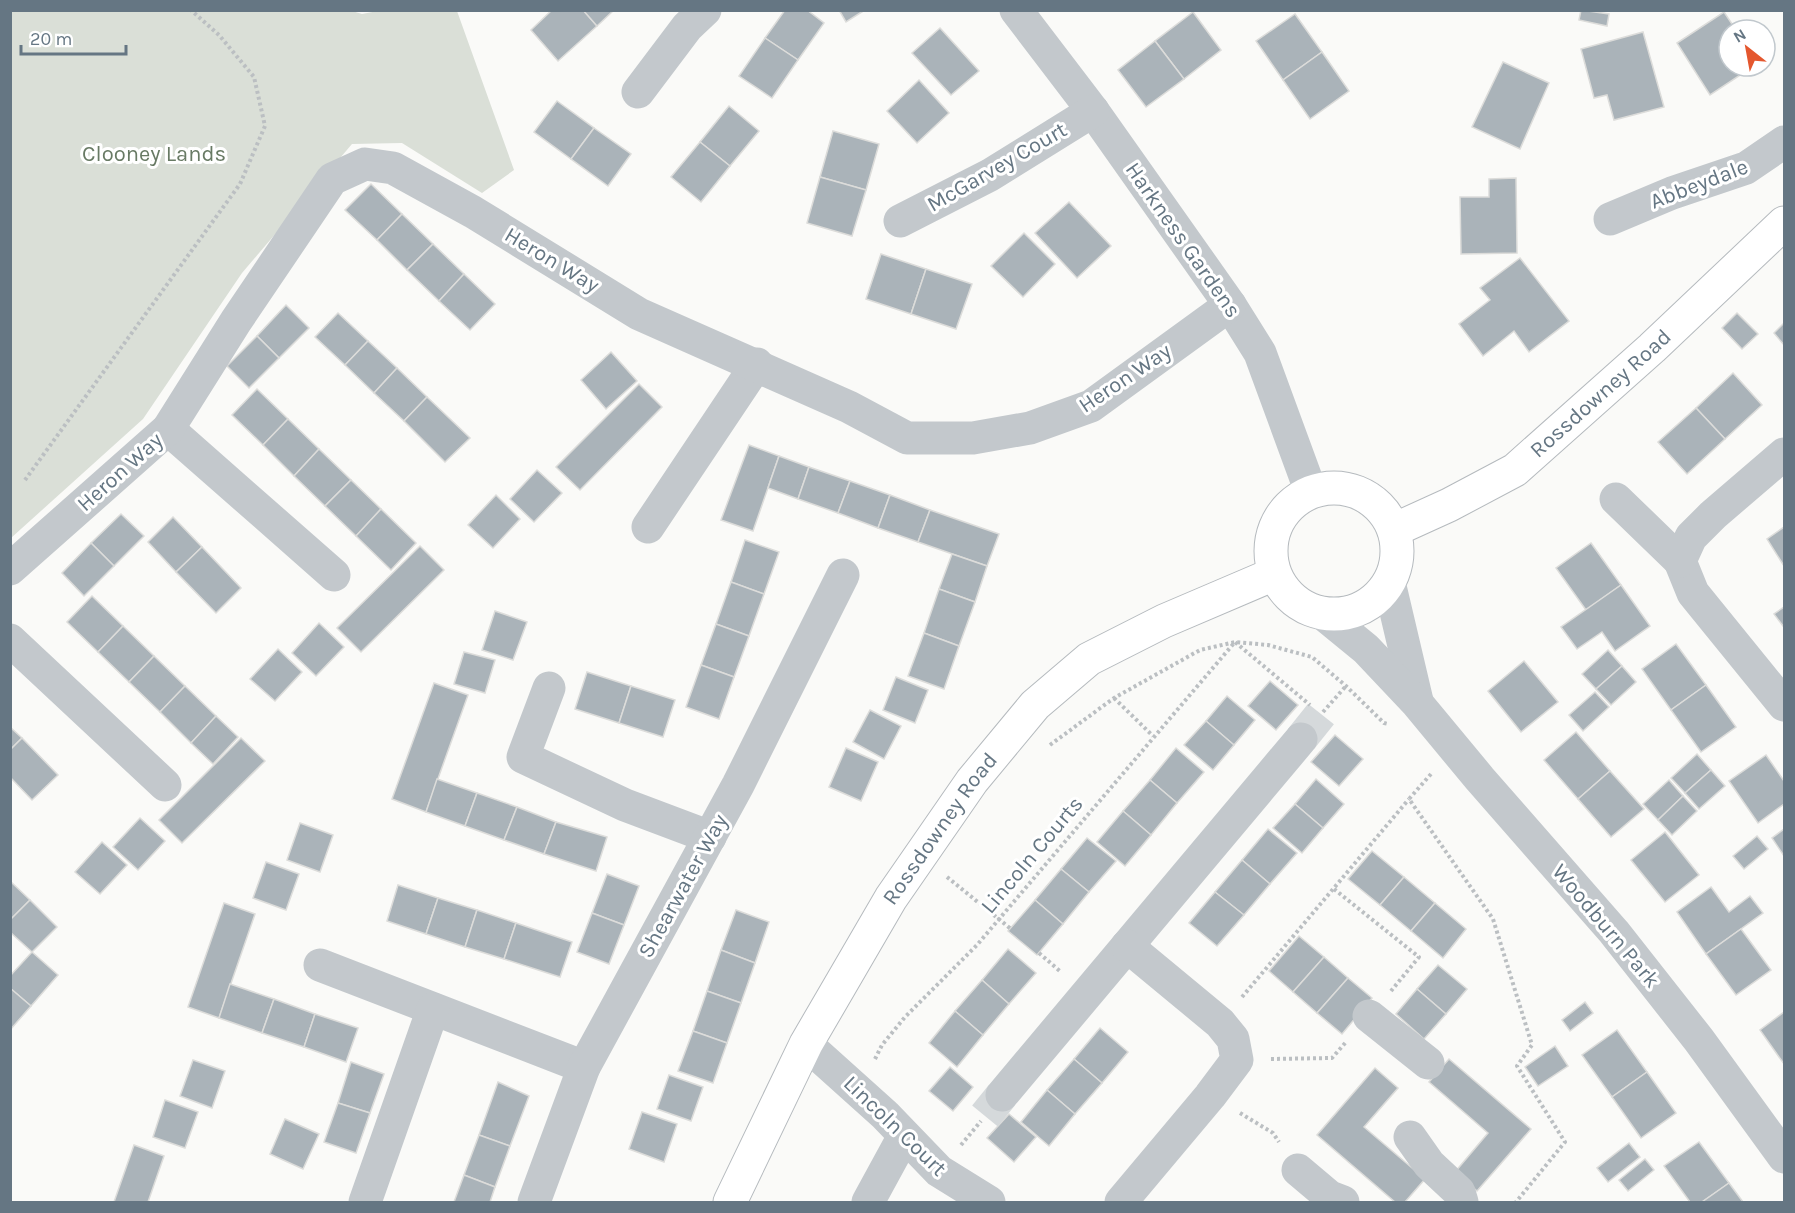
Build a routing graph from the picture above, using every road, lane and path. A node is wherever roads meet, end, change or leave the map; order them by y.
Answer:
1 (191, 10) edge
2 (705, 10) edge
3 (1016, 10) edge
4 (638, 92) dead end
5 (1093, 111) junction
6 (1785, 142) edge
7 (1610, 219) dead end
8 (900, 221) dead end
9 (1785, 223) edge
10 (1230, 305) junction
11 (757, 364) junction
12 (168, 429) junction
13 (1785, 454) edge
14 (25, 480) dead end
15 (1311, 492) junction
16 (1616, 500) dead end
17 (648, 527) dead end
18 (1394, 530) junction
19 (1680, 561) junction
20 (10, 569) edge
21 (1274, 574) junction
22 (334, 575) dead end
23 (843, 575) dead end
24 (1389, 582) junction
25 (1322, 613) junction
26 (10, 640) edge
27 (1235, 642) junction
28 (1346, 686) junction
29 (549, 688) dead end
30 (1114, 698) junction
31 (1417, 703) junction
32 (1785, 705) edge
33 (1313, 707) dead end
34 (1321, 714) tunnel mouth
35 (1394, 725) dead end
36 (1153, 736) junction
37 (1301, 739) tunnel mouth
38 (1048, 746) dead end
39 (1455, 748) junction
40 (165, 785) dead end
41 (1409, 799) junction
42 (710, 837) junction
43 (921, 855) junction
44 (1334, 889) junction
45 (998, 920) junction
46 (1011, 929) dead end
47 (1404, 945) dead end
48 (1127, 946) junction
49 (320, 965) dead end
50 (432, 1009) junction
51 (1369, 1016) dead end
52 (1220, 1023) junction
53 (1346, 1042) dead end
54 (806, 1044) junction
55 (1237, 1060) junction
56 (1428, 1063) dead end
57 (584, 1067) junction
58 (860, 1091) junction
59 (1002, 1095) tunnel mouth
60 (1210, 1096) junction
61 (904, 1136) junction
62 (1410, 1137) dead end
63 (1785, 1156) edge
64 (1298, 1170) joint
65 (365, 1203) edge
66 (534, 1203) edge
67 (730, 1203) edge
68 (868, 1203) edge
69 (989, 1203) edge
70 (1121, 1203) edge
71 (1343, 1203) edge
72 (1462, 1203) edge
73 (1516, 1203) edge

1 - 14 path
2 - 4 street
3 - 5 street, Harkness Gardens
5 - 8 street, McGarvey Court
5 - 10 street, Harkness Gardens
6 - 7 street, Abbeydale
9 - 18 main road, Rossdowney Road
10 - 11 street, Heron Way
10 - 15 street, Harkness Gardens
11 - 12 street, Heron Way
11 - 17 street
12 - 20 street, Heron Way
12 - 22 street
13 - 19 street
15 - 18 main road
15 - 21 main road
16 - 19 street
18 - 24 main road
19 - 32 street
21 - 25 main road
21 - 43 main road, Rossdowney Road
23 - 42 street, Shearwater Way
24 - 25 main road
24 - 31 street, Woodburn Park
25 - 31 street, Woodburn Park
26 - 40 street
27 - 28 path
27 - 30 path
27 - 33 path
27 - 36 path, Lincoln Courts
28 - 34 path
28 - 35 path
29 - 42 street
30 - 36 path
30 - 38 path
31 - 39 street, Woodburn Park
36 - 45 path, Lincoln Courts
37 - 48 street
39 - 41 path
39 - 63 street, Woodburn Park
41 - 44 path
41 - 73 path
42 - 57 street, Shearwater Way
43 - 45 path
43 - 54 main road, Rossdowney Road
44 - 47 path
44 - 52 path
45 - 46 path
45 - 58 path, Lincoln Courts
48 - 52 street
48 - 59 street
49 - 50 street
50 - 57 street
50 - 65 street
51 - 56 street
52 - 55 street
53 - 55 path
54 - 58 street, Lincoln Court
54 - 67 main road, Rossdowney Road
55 - 60 street
57 - 66 street, Shearwater Way
58 - 61 street, Lincoln Court
60 - 64 path
60 - 70 street
61 - 68 street
61 - 69 street, Lincoln Court
62 - 72 street
64 - 71 street

